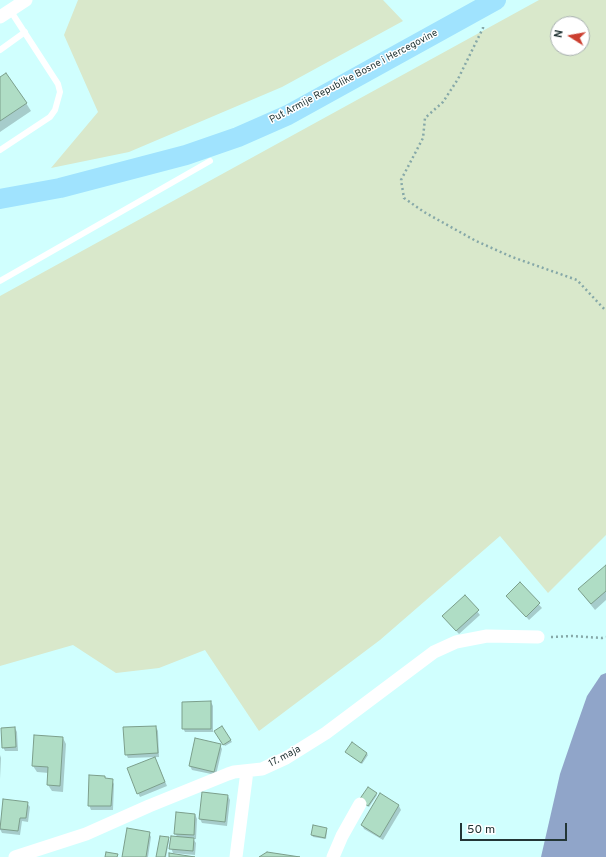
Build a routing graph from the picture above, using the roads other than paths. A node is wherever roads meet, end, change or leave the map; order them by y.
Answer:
1 (26, 0) edge
2 (496, 0) edge
3 (5, 13) edge
4 (25, 32) junction
5 (0, 50) edge
6 (0, 150) edge
7 (210, 161) dead end
8 (0, 198) edge
9 (0, 281) edge
10 (538, 637) road end
11 (247, 771) junction
12 (360, 804) dead end
13 (15, 857) edge
14 (236, 857) edge
15 (333, 857) edge

1 - 3 street
2 - 8 main road, Put Armije Republike Bosne i Hercegovine
3 - 4 lane
4 - 5 lane
4 - 6 lane
7 - 9 lane
10 - 11 street, 17. maja
11 - 13 street, 17. maja
11 - 14 street
12 - 15 street

